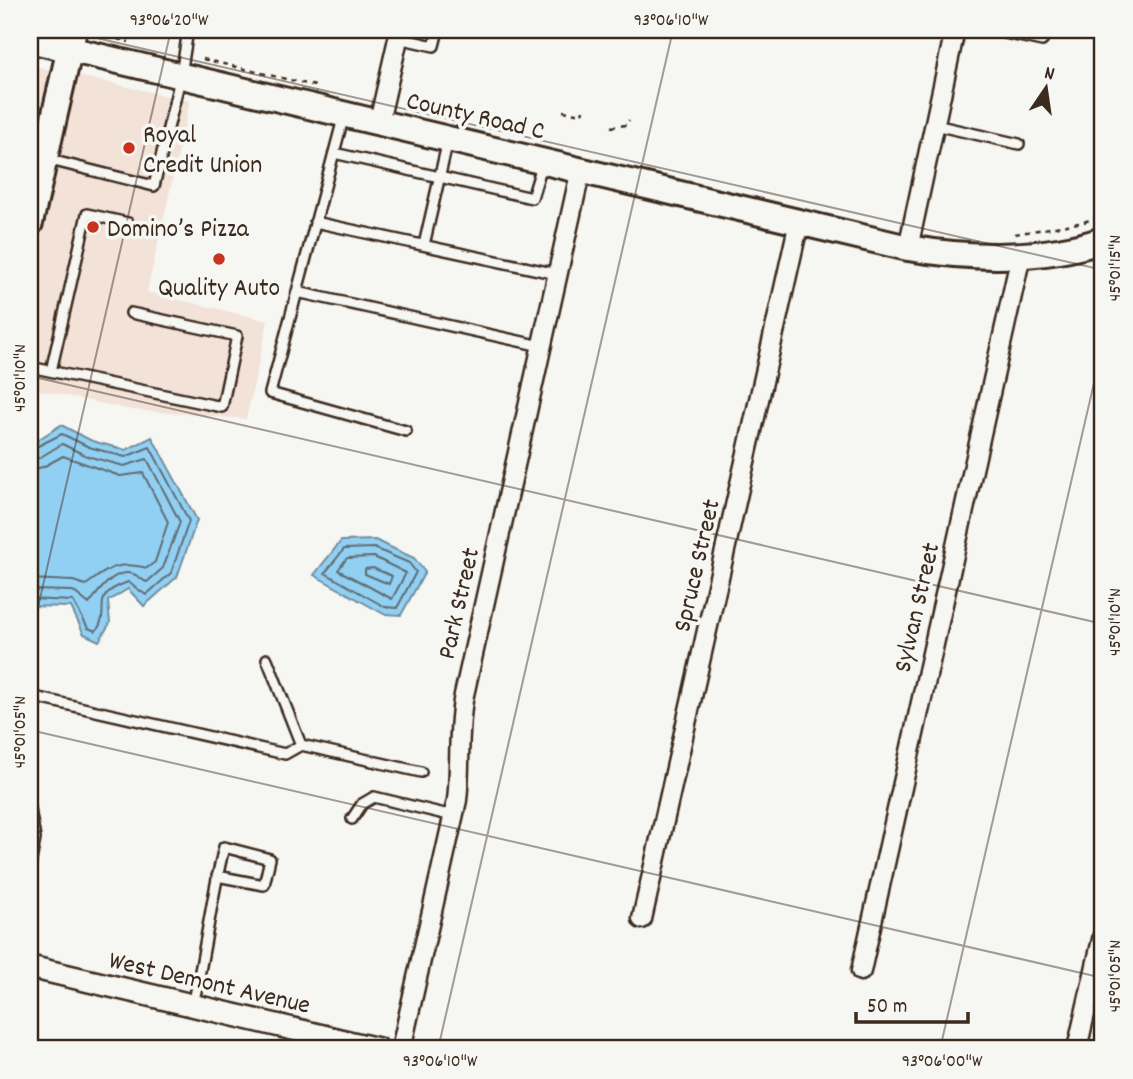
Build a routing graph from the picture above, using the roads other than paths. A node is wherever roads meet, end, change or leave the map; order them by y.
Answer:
1 (188, 30) edge
2 (438, 30) edge
3 (955, 30) edge
4 (990, 30) edge
5 (399, 34) edge
6 (80, 37) edge
7 (30, 40) edge
8 (1042, 41) dead end
9 (182, 65) junction
10 (344, 113) junction
11 (379, 122) junction
12 (935, 125) junction
13 (449, 138) junction
14 (1019, 144) dead end
15 (334, 153) junction
16 (45, 159) junction
17 (544, 160) junction
18 (581, 169) junction
19 (440, 177) junction
20 (34, 184) edge
21 (316, 222) junction
22 (799, 222) junction
23 (30, 223) edge
24 (128, 223) dead end
25 (1103, 240) edge
26 (424, 245) junction
27 (1015, 245) junction
28 (908, 248) junction
29 (557, 274) junction
30 (297, 292) junction
31 (131, 313) dead end
32 (541, 346) junction
33 (30, 367) edge
34 (51, 372) junction
35 (406, 432) dead end
36 (267, 659) dead end
37 (30, 696) edge
38 (301, 745) junction
39 (421, 772) dead end
40 (30, 809) edge
41 (453, 816) junction
42 (352, 818) dead end
43 (30, 866) edge
44 (217, 876) junction
45 (642, 919) dead end
46 (1103, 935) edge
47 (30, 967) edge
48 (861, 971) dead end
49 (193, 1005) junction
50 (378, 1049) edge
51 (401, 1049) edge
52 (1077, 1049) edge

1 - 9 lane
2 - 5 lane
3 - 12 street
4 - 8 lane
5 - 11 street
6 - 7 main road, County Road C
6 - 9 main road, County Road C
6 - 16 main road
9 - 10 main road, County Road C
9 - 16 lane
10 - 11 main road, County Road C
10 - 15 lane
11 - 13 main road, County Road C
12 - 14 lane
12 - 28 street
13 - 17 main road, County Road C
13 - 19 lane
15 - 19 lane
15 - 21 lane
16 - 20 main road
17 - 18 main road, County Road C
17 - 19 lane
18 - 22 main road, County Road C
18 - 29 street, Park Street
19 - 26 lane
20 - 23 main road
21 - 26 lane
21 - 30 lane
22 - 28 main road, County Road C
22 - 45 street, Spruce Street
24 - 34 lane
25 - 27 main road, County Road C
26 - 29 lane
27 - 28 main road, County Road C
27 - 48 street, Sylvan Street
29 - 32 street, Park Street
30 - 32 lane
30 - 35 lane
31 - 34 lane
32 - 41 street, Park Street
33 - 34 lane
36 - 38 lane
37 - 38 lane
38 - 39 lane
40 - 43 lane
41 - 42 lane
41 - 51 street, Park Street
44 - 44 lane
44 - 49 lane
46 - 52 street
47 - 49 street, West Demont Avenue
49 - 50 street, West Demont Avenue

